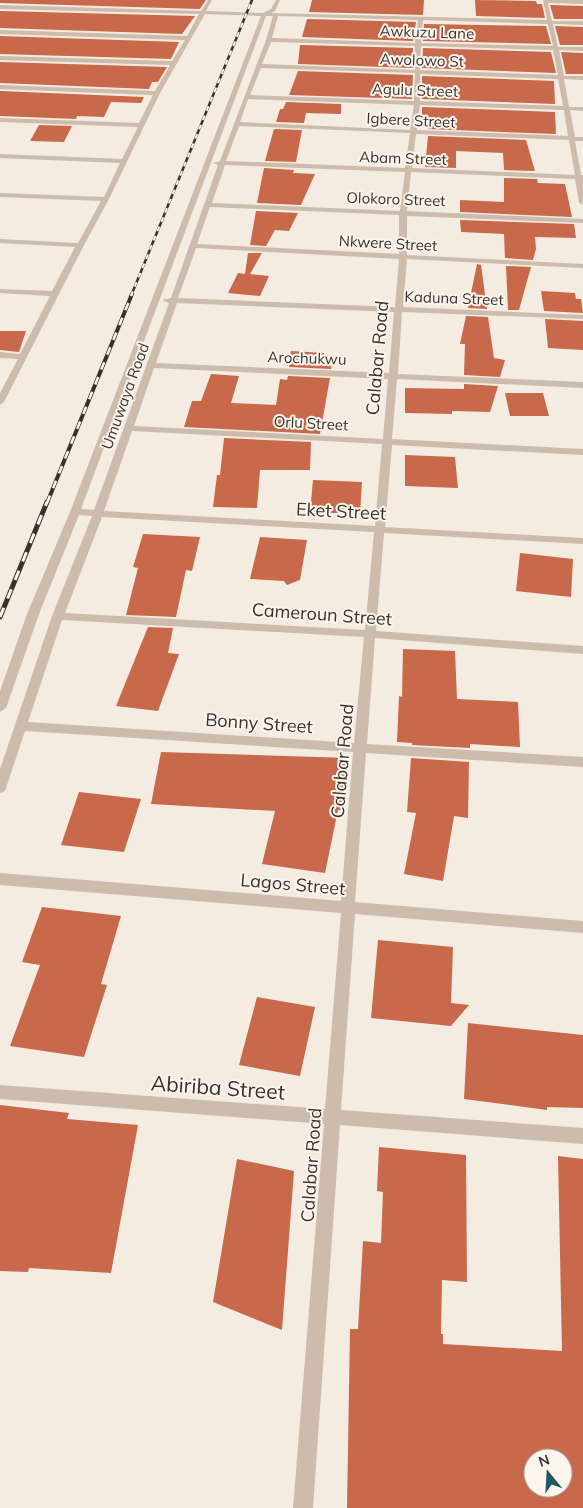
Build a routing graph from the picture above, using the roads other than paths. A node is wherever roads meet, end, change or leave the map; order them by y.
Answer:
1 (210, 0) edge
2 (278, 0) edge
3 (545, 0) edge
4 (583, 2) edge
5 (0, 7) edge
6 (204, 13) junction
7 (271, 13) junction
8 (421, 18) junction
9 (550, 22) junction
10 (583, 23) edge
11 (0, 32) edge
12 (188, 38) junction
13 (269, 40) junction
14 (418, 44) junction
15 (556, 49) junction
16 (583, 49) edge
17 (0, 58) edge
18 (174, 63) junction
19 (259, 66) junction
20 (418, 72) junction
21 (561, 77) junction
22 (583, 78) edge
23 (0, 87) edge
24 (157, 93) junction
25 (246, 97) junction
26 (417, 102) junction
27 (566, 108) junction
28 (583, 109) edge
29 (0, 120) edge
30 (237, 124) junction
31 (141, 125) junction
32 (414, 133) junction
33 (572, 139) junction
34 (583, 139) edge
35 (0, 156) edge
36 (125, 161) junction
37 (207, 163) junction
38 (223, 163) junction
39 (409, 171) junction
40 (581, 177) edge
41 (0, 195) edge
42 (106, 199) junction
43 (583, 203) edge
44 (208, 205) junction
45 (403, 212) junction
46 (583, 221) edge
47 (0, 241) edge
48 (80, 245) junction
49 (193, 246) junction
50 (403, 258) junction
51 (583, 266) edge
52 (0, 291) edge
53 (55, 294) junction
54 (155, 300) junction
55 (174, 300) junction
56 (398, 310) junction
57 (583, 317) edge
58 (0, 355) edge
59 (23, 357) junction
60 (150, 366) junction
61 (393, 376) junction
62 (583, 385) edge
63 (0, 402) edge
64 (128, 428) junction
65 (388, 443) junction
66 (583, 452) edge
67 (75, 512) junction
68 (98, 513) junction
69 (380, 529) junction
70 (583, 541) edge
71 (58, 616) junction
72 (370, 634) junction
73 (583, 650) edge
74 (0, 708) edge
75 (22, 726) junction
76 (360, 747) junction
77 (583, 762) edge
78 (0, 788) edge
79 (0, 879) edge
80 (348, 907) junction
81 (583, 927) edge
82 (0, 1092) edge
83 (332, 1117) junction
84 (583, 1136) edge
85 (303, 1508) edge

1 - 6 street
2 - 7 street
3 - 4 street
3 - 9 street
5 - 6 street
6 - 7 street
6 - 12 street
7 - 8 street
7 - 13 street, Umuwaya Road
7 - 37 street, Umuwaya Road
8 - 9 street
8 - 14 street, Calabar Road
9 - 10 street
9 - 15 street
11 - 12 street
12 - 18 street
13 - 14 street, Awkuzu Lane
13 - 19 street, Umuwaya Road
14 - 15 street, Awkuzu Lane
14 - 20 street, Calabar Road
15 - 16 street, Awkuzu Lane
15 - 21 street
17 - 18 street
18 - 24 street
19 - 20 street, Awolowo St
19 - 25 street, Umuwaya Road
20 - 21 street, Awolowo St
20 - 26 street, Calabar Road
21 - 22 street, Awolowo St
21 - 27 street
23 - 24 street
24 - 31 street
25 - 26 street, Agulu Street
25 - 30 street, Umuwaya Road
26 - 27 street, Agulu Street
26 - 32 street, Calabar Road
27 - 28 street, Agulu Street
27 - 33 street
29 - 31 street
30 - 32 street, Igbere Street
30 - 38 street, Umuwaya Road
31 - 36 street
32 - 33 street, Igbere Street
32 - 39 street, Calabar Road
33 - 34 street, Igbere Street
33 - 40 street
35 - 36 street
36 - 42 street
37 - 38 street, Abam Street
37 - 54 street, Umuwaya Road
38 - 39 street, Abam Street
38 - 44 street, Umuwaya Road
39 - 40 street, Abam Street
39 - 45 street, Calabar Road
40 - 43 street
41 - 42 street
42 - 48 street
44 - 45 street, Olokoro Street
44 - 49 street, Umuwaya Road
45 - 46 street, Olokoro Street
45 - 50 street, Calabar Road
47 - 48 street
48 - 53 street
49 - 50 street, Nkwere Street
49 - 55 street, Umuwaya Road
50 - 51 street, Nkwere Street
50 - 56 street, Calabar Road
52 - 53 street
53 - 59 street
54 - 55 street, Kaduna Street
54 - 67 street, Umuwaya Road
55 - 56 street, Kaduna Street
55 - 60 street, Umuwaya Road
56 - 57 street, Kaduna Street
56 - 61 street, Calabar Road
58 - 59 street
59 - 63 street
60 - 61 street, Arochukwu
60 - 64 street, Umuwaya Road
61 - 62 street, Arochukwu
61 - 65 street, Calabar Road
64 - 65 street, Orlu Street
64 - 68 street, Umuwaya Road
65 - 66 street, Orlu Street
65 - 69 street, Calabar Road
67 - 68 street, Eket Street
67 - 74 street, Umuwaya Road
68 - 69 street, Eket Street
68 - 71 street, Umuwaya Road
69 - 70 street, Eket Street
69 - 72 street, Calabar Road
71 - 72 street, Cameroun Street
71 - 75 street, Umuwaya Road
72 - 73 street, Cameroun Street
72 - 76 street, Calabar Road
75 - 76 street, Bonny Street
75 - 78 street, Umuwaya Road
76 - 77 street, Bonny Street
76 - 80 street, Calabar Road
79 - 80 street, Lagos Street
80 - 81 street, Lagos Street
80 - 83 street, Calabar Road
82 - 83 street, Abiriba Street
83 - 84 street, Abiriba Street
83 - 85 street, Calabar Road

